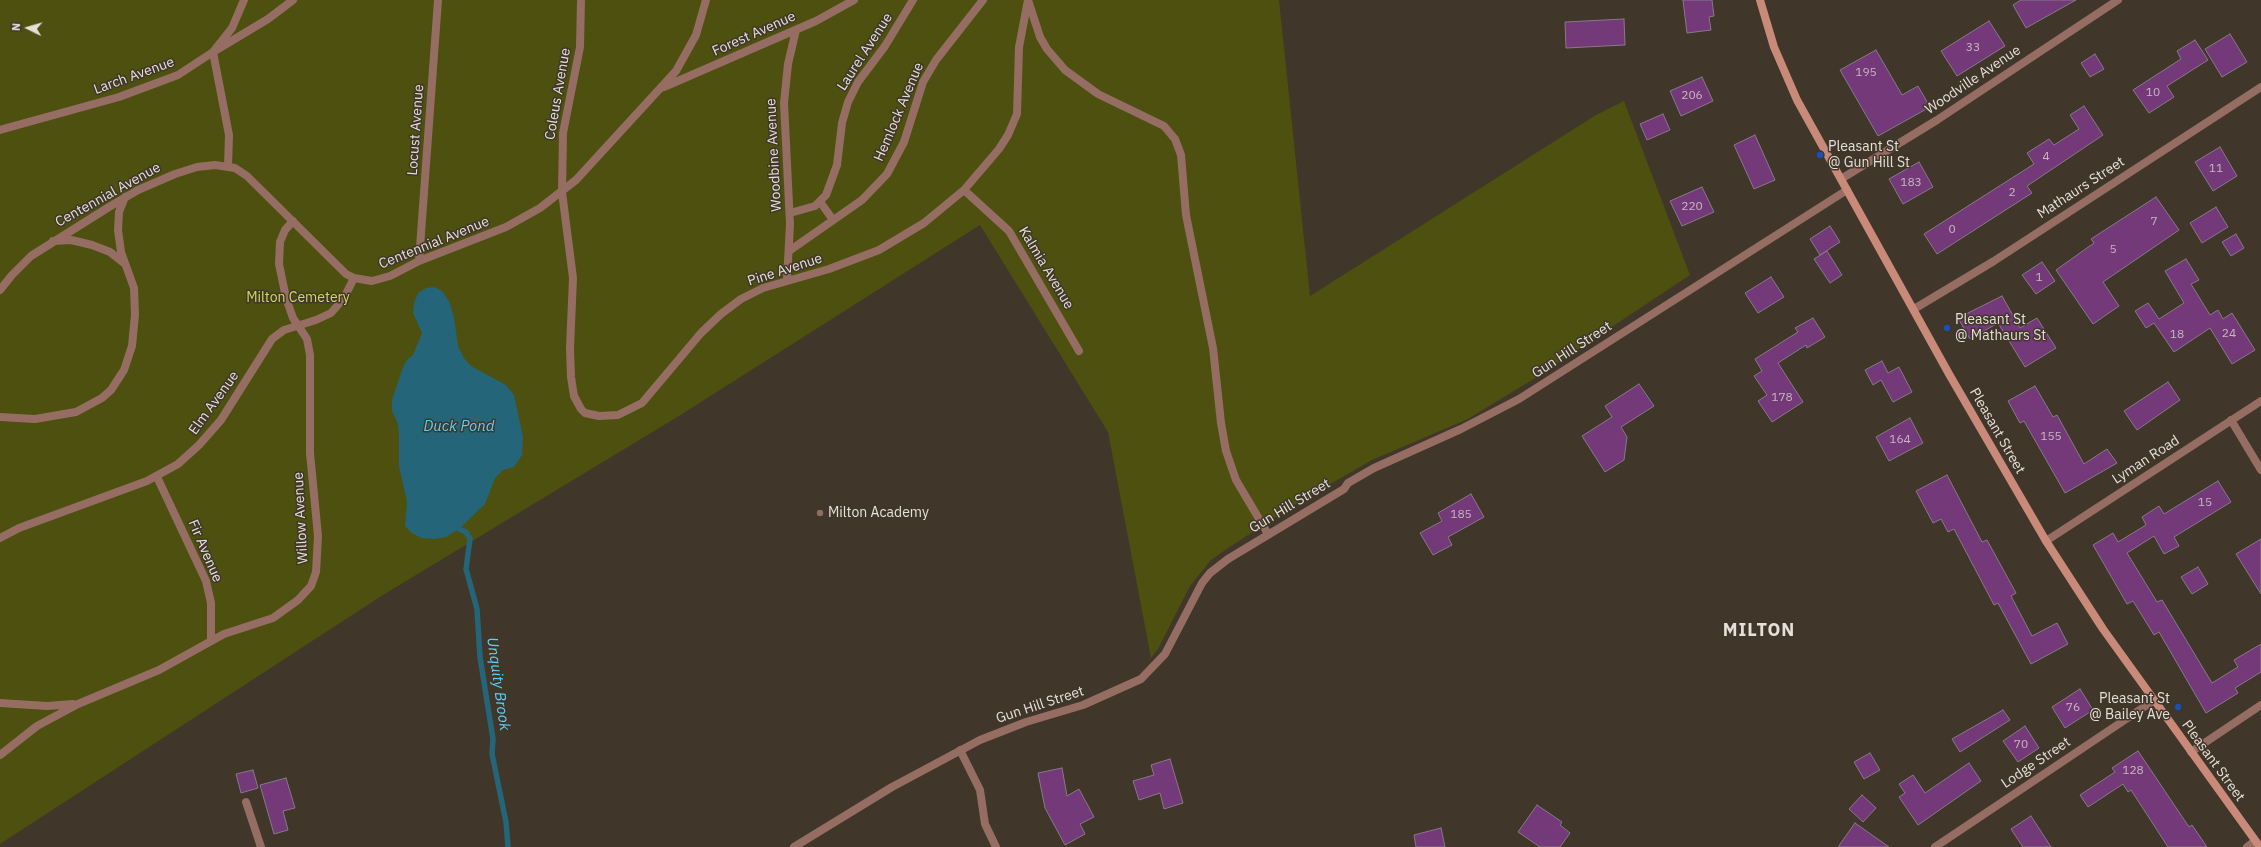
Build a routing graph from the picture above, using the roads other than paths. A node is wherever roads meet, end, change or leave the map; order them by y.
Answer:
1 (244, 0) edge
2 (293, 0) edge
3 (438, 0) edge
4 (581, 0) edge
5 (706, 0) edge
6 (854, 0) edge
7 (913, 0) edge
8 (983, 0) edge
9 (1028, 0) edge
10 (1760, 0) edge
11 (2118, 0) edge
12 (796, 30) junction
13 (213, 52) junction
14 (2261, 87) edge
15 (662, 88) junction
16 (0, 130) edge
17 (228, 166) junction
18 (1841, 179) junction
19 (964, 190) junction
20 (1847, 190) junction
21 (562, 192) junction
22 (125, 197) junction
23 (821, 203) junction
24 (790, 213) junction
25 (832, 220) junction
26 (293, 221) junction
27 (52, 241) junction
28 (789, 251) junction
29 (420, 261) junction
30 (125, 263) junction
31 (354, 278) junction
32 (787, 280) junction
33 (0, 290) edge
34 (1914, 309) junction
35 (298, 325) junction
36 (1079, 351) dead end
37 (2261, 401) edge
38 (0, 417) edge
39 (2231, 420) junction
40 (2261, 470) edge
41 (157, 477) junction
42 (1268, 534) junction
43 (0, 538) edge
44 (2046, 541) junction
45 (211, 640) junction
46 (2153, 700) junction
47 (0, 703) edge
48 (78, 704) junction
49 (2261, 705) edge
50 (960, 750) junction
51 (2190, 752) junction
52 (0, 755) edge
53 (246, 802) dead end
54 (2258, 844) edge
55 (261, 847) edge
56 (794, 847) edge
57 (996, 847) edge
58 (1934, 847) edge
59 (2247, 847) edge

1 - 13 street, Larch Avenue
2 - 13 street
3 - 29 street, Locust Avenue
4 - 21 street, Coleus Avenue
5 - 15 street, Centennial Avenue
6 - 12 street, Forest Avenue
7 - 23 street, Laurel Avenue
8 - 25 street, Hemlock Avenue
9 - 19 street, Pine Avenue
9 - 42 street
10 - 18 street, Pleasant Street
11 - 18 street, Woodville Avenue
12 - 15 street, Forest Avenue
12 - 24 street, Woodbine Avenue
13 - 16 street, Larch Avenue
13 - 17 street
14 - 34 street, Mathaurs Street
15 - 21 street, Centennial Avenue
17 - 22 street, Centennial Avenue
17 - 26 street, Centennial Avenue
18 - 20 street, Pleasant Street
19 - 32 street, Pine Avenue
19 - 36 street, Kalmia Avenue
20 - 34 street, Pleasant Street
20 - 42 street, Gun Hill Street
21 - 29 street, Centennial Avenue
21 - 32 street, Pine Avenue
22 - 27 street, Centennial Avenue
22 - 30 street
23 - 24 street
23 - 25 street
24 - 28 street, Woodbine Avenue
25 - 28 street, Hemlock Avenue
26 - 31 street, Centennial Avenue
26 - 35 street, Willow Avenue
27 - 30 street
27 - 33 street, Centennial Avenue
28 - 32 street, Woodbine Avenue
29 - 31 street, Centennial Avenue
30 - 38 street
31 - 35 street, Elm Avenue
34 - 44 street, Pleasant Street
35 - 41 street, Elm Avenue
35 - 45 street, Willow Avenue
37 - 39 street, Lyman Road
39 - 40 street
39 - 44 street, Lyman Road
41 - 43 street, Elm Avenue
41 - 45 street, Fir Avenue
42 - 50 street, Gun Hill Street
44 - 46 street, Pleasant Street
45 - 48 street, Willow Avenue
46 - 51 street, Pleasant Street
46 - 58 street, Lodge Street
47 - 48 street
48 - 52 street, Willow Avenue
49 - 51 street
50 - 56 street, Gun Hill Street
50 - 57 street
51 - 54 street, Pleasant Street
53 - 55 street
54 - 59 street

